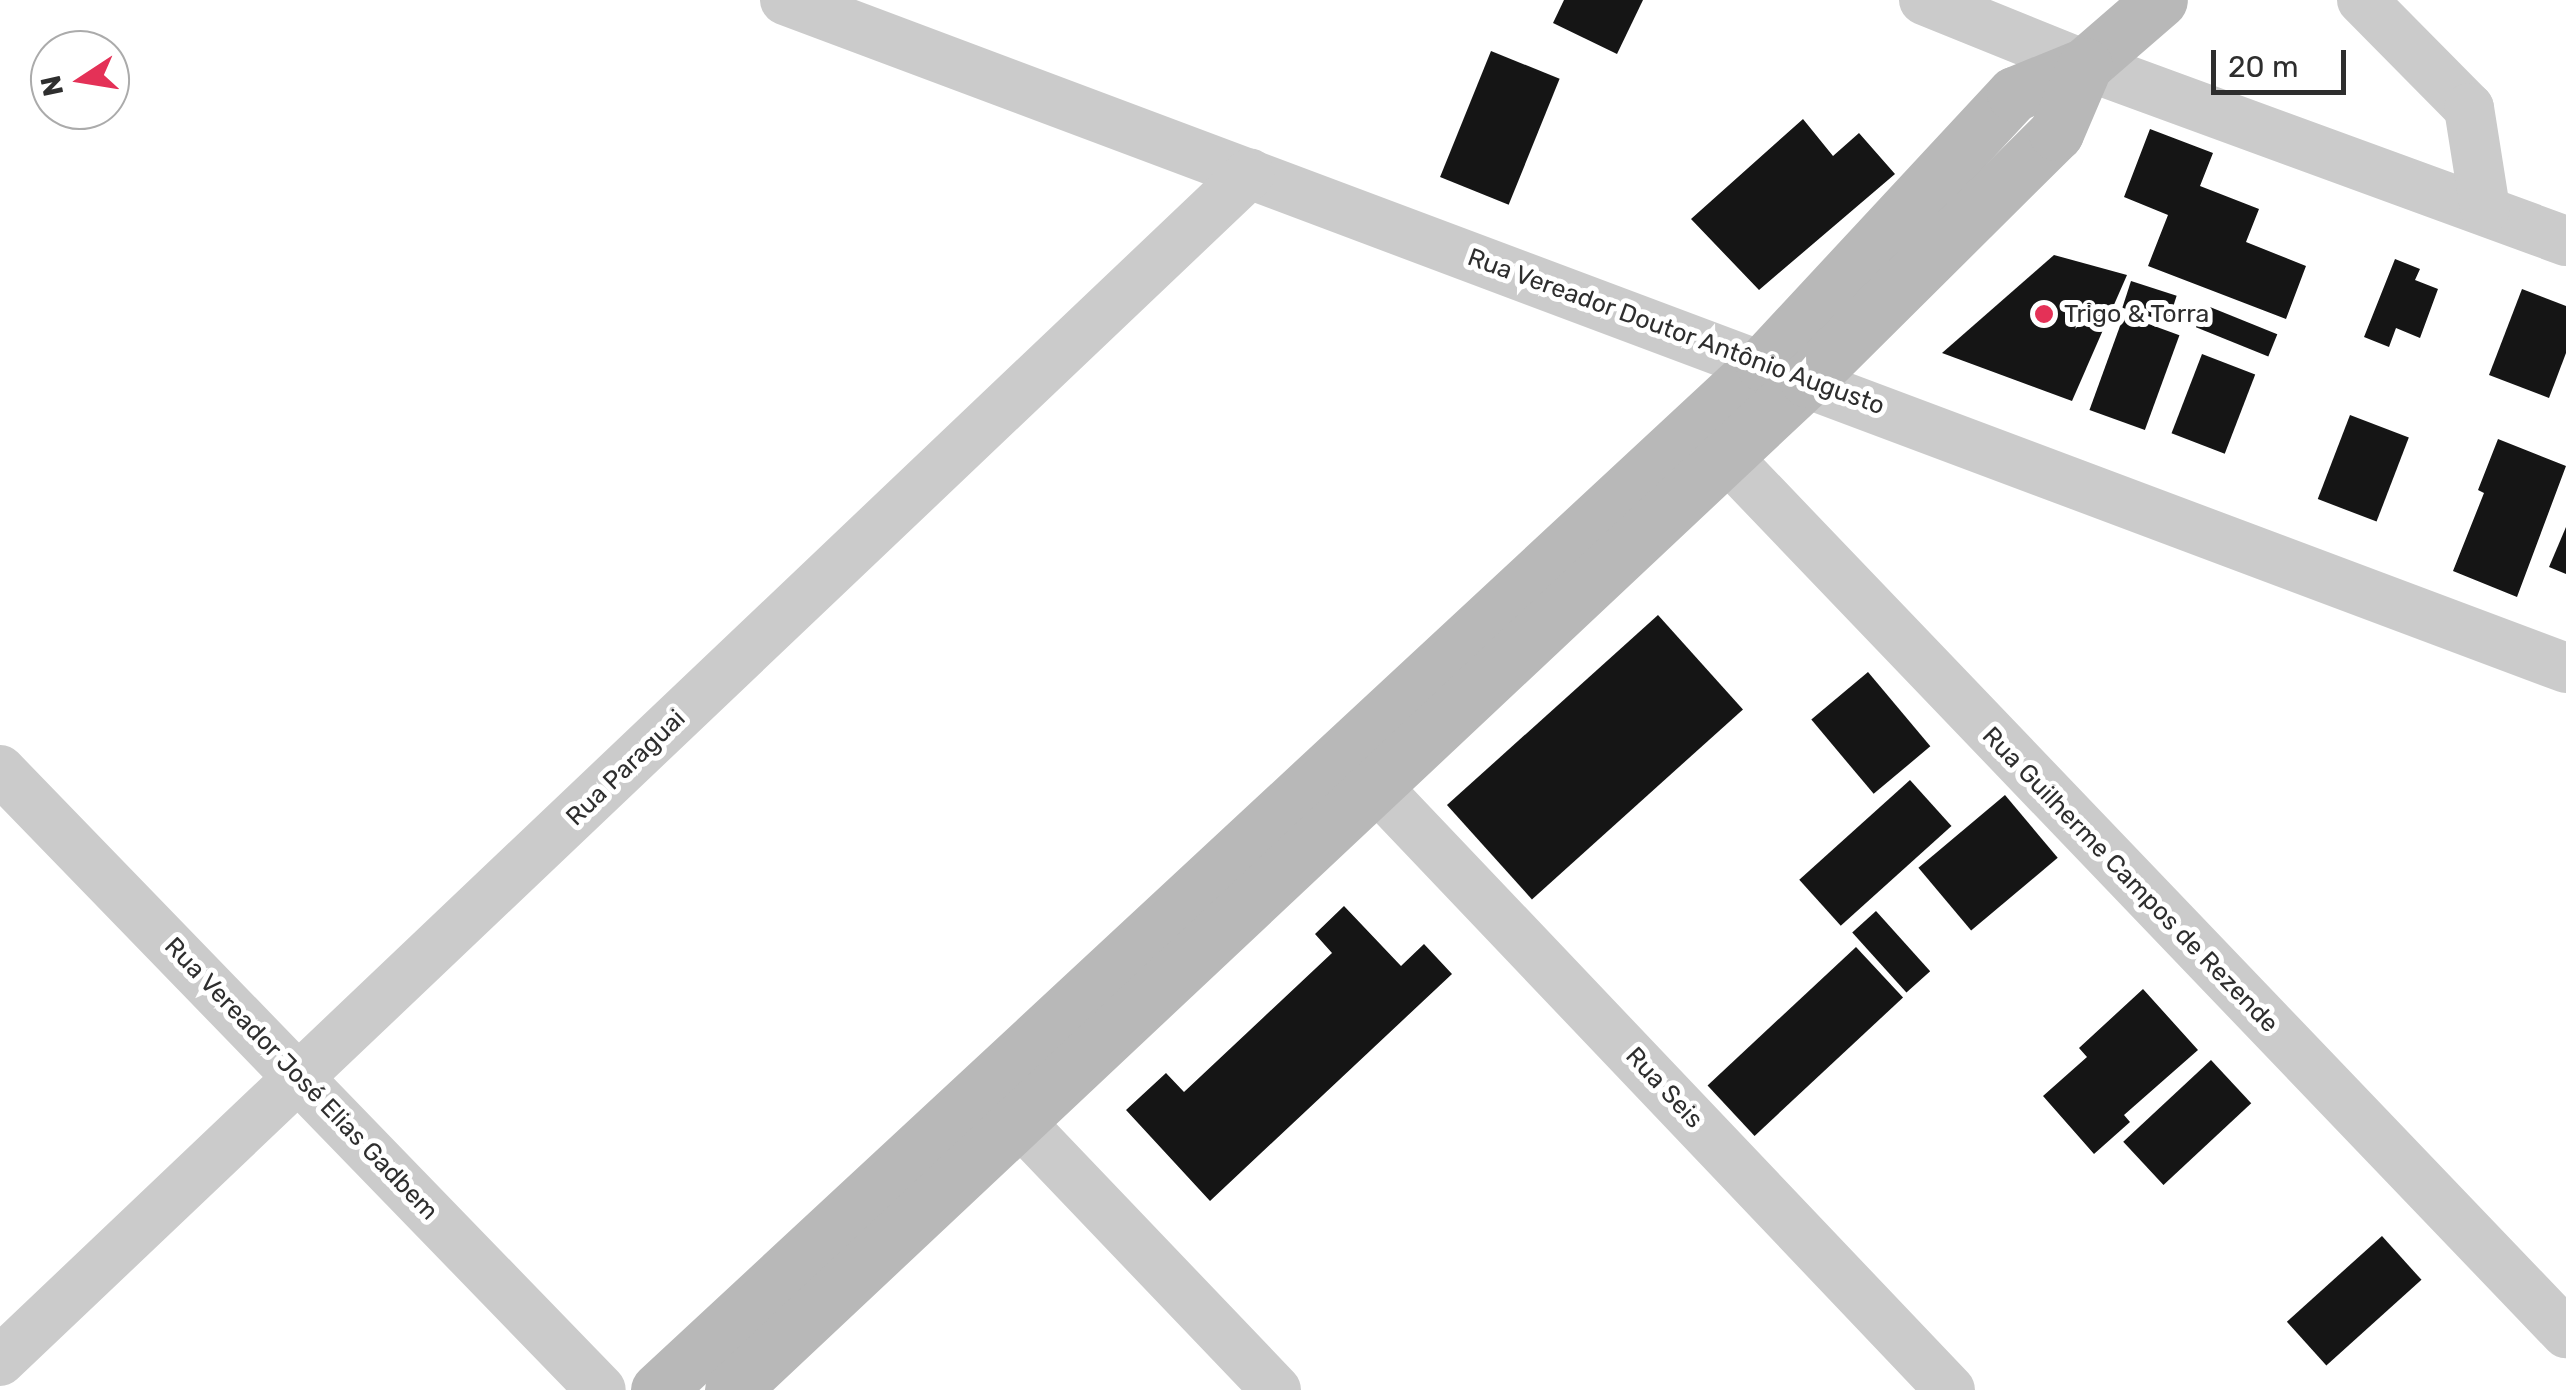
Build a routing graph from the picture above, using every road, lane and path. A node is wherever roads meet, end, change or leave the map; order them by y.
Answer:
1 (786, 0) edge
2 (1924, 0) edge
3 (2160, 0) edge
4 (2362, 0) edge
5 (2085, 65) junction
6 (1250, 173) junction
7 (2486, 208) junction
8 (2566, 241) edge
9 (1785, 372) junction
10 (1709, 440) junction
11 (2566, 668) edge
12 (1360, 769) junction
13 (0, 770) edge
14 (301, 1077) junction
15 (1019, 1121) junction
16 (2566, 1333) edge
17 (0, 1360) edge
18 (601, 1390) edge
19 (658, 1390) edge
20 (732, 1390) edge
21 (1276, 1390) edge
22 (1950, 1390) edge

1 - 6 street, Rua Vereador Doutor Antônio Augusto
2 - 5 street
3 - 5 street
4 - 7 street
5 - 7 street
5 - 9 street
6 - 9 street, Rua Vereador Doutor Antônio Augusto
6 - 14 street, Rua Paraguai
7 - 8 street
9 - 10 street
9 - 11 street, Rua Vereador Doutor Antônio Augusto
10 - 12 street
10 - 16 street, Rua Guilherme Campos de Rezende
12 - 15 street
12 - 19 street
12 - 22 street, Rua Seis
13 - 14 street, Rua Vereador José Elias Gadbem
14 - 17 street, Rua Paraguai
14 - 18 street, Rua Vereador José Elias Gadbem
15 - 20 street
15 - 21 street

